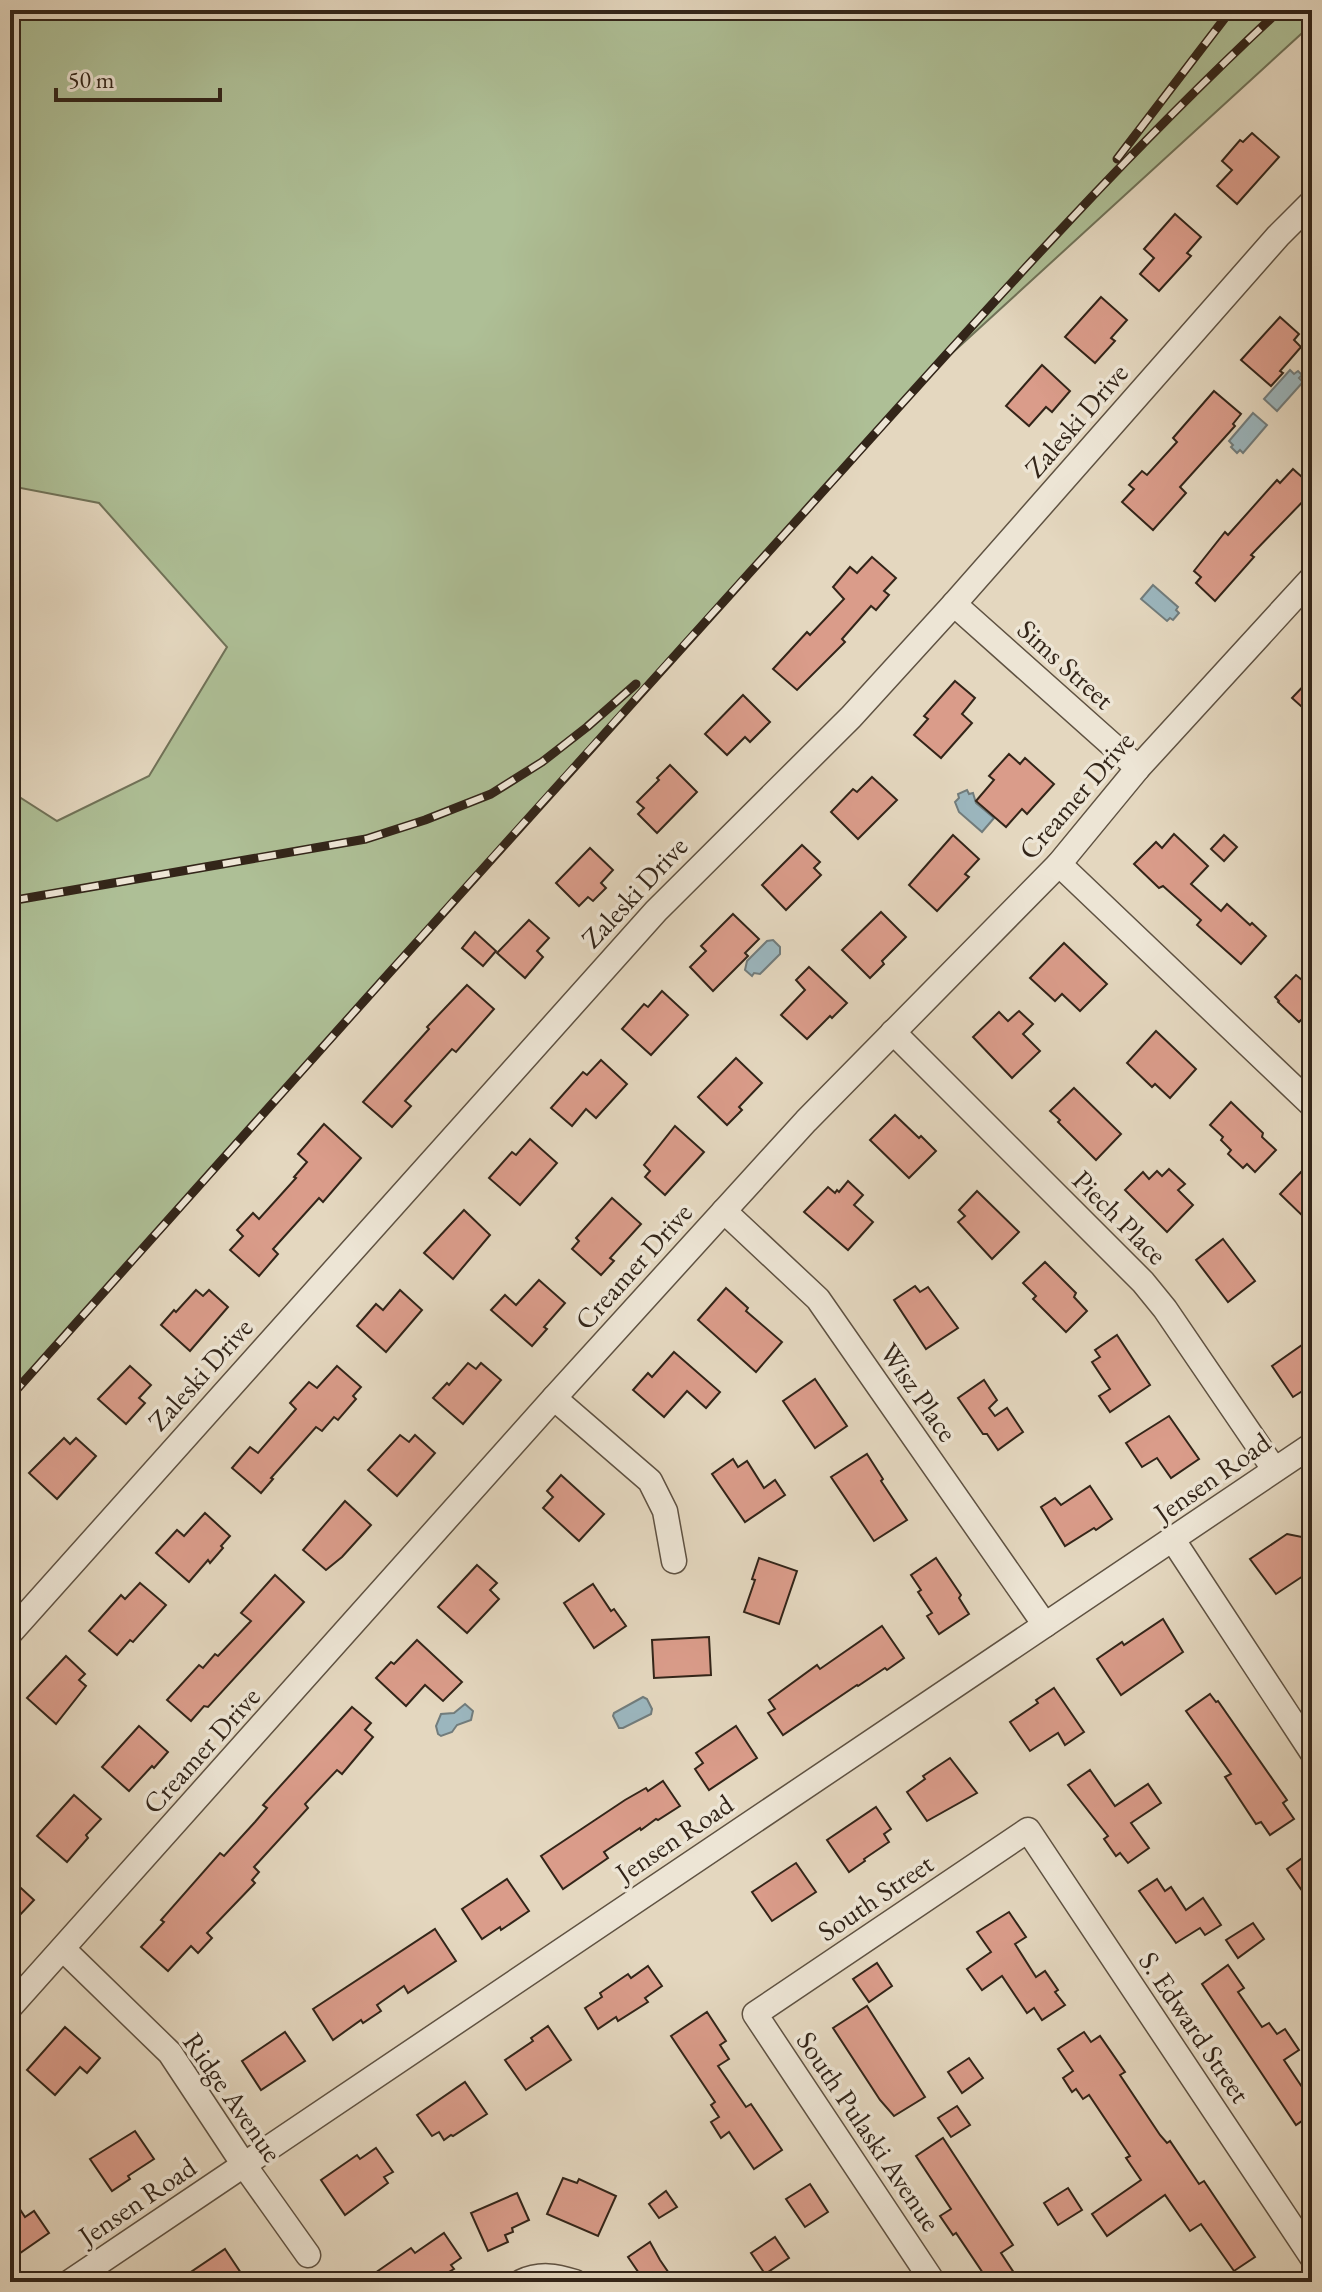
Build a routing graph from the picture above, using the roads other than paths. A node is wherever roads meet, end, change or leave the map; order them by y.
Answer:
1 (1312, 202) edge
2 (1312, 578) edge
3 (954, 604) junction
4 (1138, 768) junction
5 (1059, 864) junction
6 (893, 1032) junction
7 (1312, 1105) edge
8 (724, 1211) junction
9 (554, 1398) junction
10 (1312, 1445) edge
11 (1274, 1469) junction
12 (1173, 1540) junction
13 (674, 1561) dead end
14 (1045, 1625) junction
15 (10, 1633) edge
16 (1312, 1751) edge
17 (1028, 1830) joint
18 (63, 1949) junction
19 (10, 2007) edge
20 (755, 2014) joint
21 (244, 2165) junction
22 (308, 2255) dead end
23 (1312, 2257) edge
24 (70, 2282) edge
25 (521, 2282) edge
26 (575, 2282) edge
27 (933, 2282) edge

1 - 3 street, Zaleski Drive
2 - 4 street, Creamer Drive
3 - 4 street, Sims Street
3 - 15 street, Zaleski Drive
4 - 5 street, Creamer Drive
5 - 6 street, Creamer Drive
5 - 7 street
6 - 8 street, Creamer Drive
6 - 11 street, Piech Place
8 - 9 street, Creamer Drive
8 - 14 street, Wisz Place
9 - 13 street
9 - 18 street, Creamer Drive
10 - 11 street, Jensen Road
11 - 12 street, Jensen Road
12 - 14 street, Jensen Road
12 - 16 street
14 - 21 street, Jensen Road
17 - 20 street, South Street
17 - 23 street, S. Edward Street
18 - 19 street, Creamer Drive
18 - 21 street, Ridge Avenue
20 - 27 street, South Pulaski Avenue
21 - 22 street, Ridge Avenue
21 - 24 street, Jensen Road
25 - 26 street

